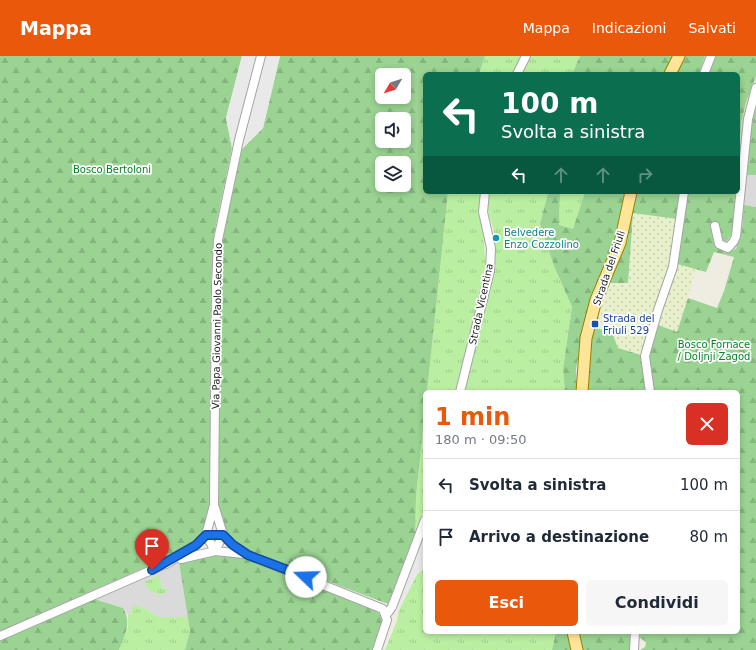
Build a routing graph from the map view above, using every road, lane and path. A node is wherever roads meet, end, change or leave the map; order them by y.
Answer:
1 (260, 56) edge
2 (526, 56) edge
3 (679, 56) edge
4 (711, 56) edge
5 (518, 72) edge
6 (671, 72) edge
7 (705, 72) edge
8 (756, 88) edge
9 (485, 194) edge
10 (631, 194) edge
11 (684, 194) edge
12 (714, 226) dead end
13 (460, 390) edge
14 (582, 390) edge
15 (650, 390) edge
16 (214, 505) junction
17 (423, 525) edge
18 (206, 535) junction
19 (223, 535) junction
20 (215, 551) junction
21 (248, 555) junction
22 (166, 564) junction
23 (386, 614) junction
24 (573, 634) edge
25 (634, 634) edge
26 (0, 636) edge
27 (376, 650) edge
28 (577, 650) edge
29 (634, 650) edge

1 - 16 street, Via Papa Giovanni Paolo Secondo
2 - 5 street
3 - 6 main road
4 - 7 street
8 - 12 street
9 - 13 street, Strada Vicentina
10 - 14 main road, Strada del Friuli
11 - 15 street
16 - 18 street, Via Papa Giovanni Paolo Secondo
16 - 19 street, Via Papa Giovanni Paolo Secondo
17 - 23 street
18 - 19 street
18 - 20 street
18 - 22 street
19 - 20 street
19 - 21 street
20 - 21 street
20 - 22 street
21 - 23 street
22 - 26 street
23 - 27 street
24 - 28 main road
25 - 29 street

